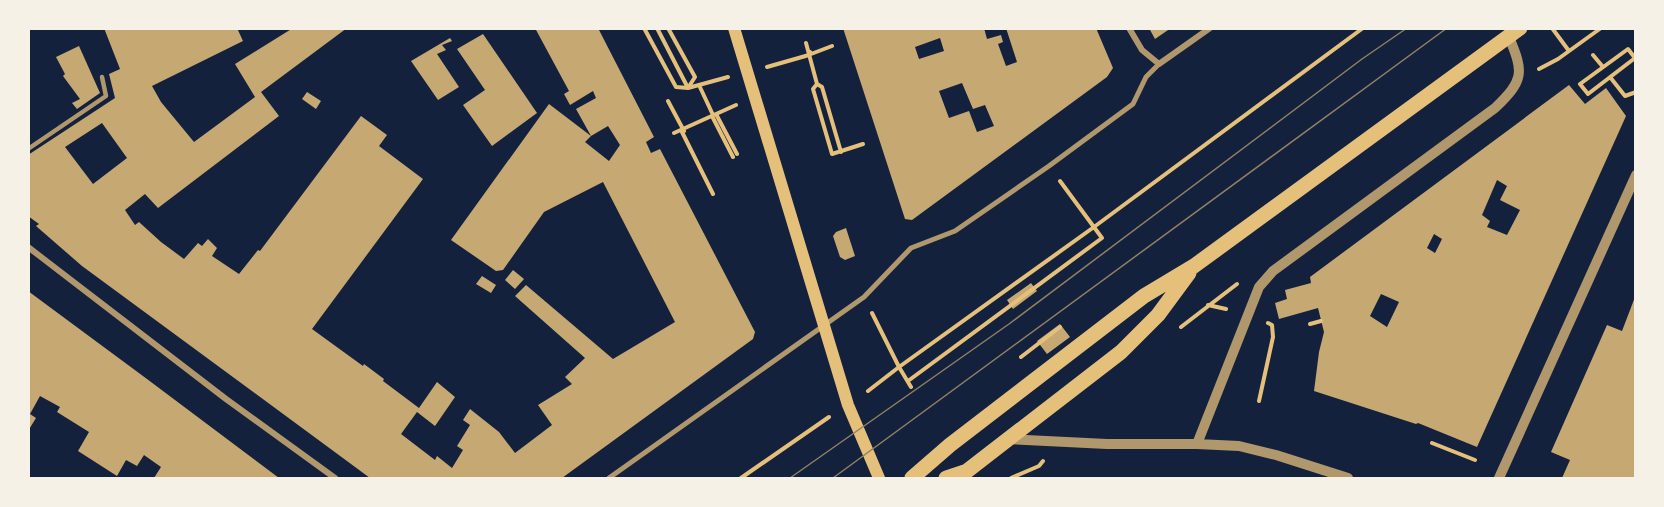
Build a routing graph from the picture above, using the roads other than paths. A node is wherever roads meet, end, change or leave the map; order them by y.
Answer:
1 (734, 28) edge
2 (1130, 28) edge
3 (1210, 28) edge
4 (1515, 32) edge
5 (1159, 64) junction
6 (102, 77) dead end
7 (28, 149) edge
8 (1635, 175) edge
9 (28, 247) edge
10 (1194, 266) junction
11 (824, 325) junction
12 (1006, 440) junction
13 (1197, 444) junction
14 (335, 478) edge
15 (609, 478) edge
16 (879, 478) edge
17 (912, 478) edge
18 (946, 478) edge
19 (1348, 478) edge
20 (1499, 478) edge

1 - 11 main road
2 - 5 street
3 - 5 street
4 - 10 main road
4 - 13 street
5 - 11 street
6 - 7 lane
8 - 20 street
9 - 14 street
10 - 12 main road
10 - 17 main road
11 - 15 street
11 - 16 main road
12 - 13 street
12 - 18 main road
13 - 19 street

